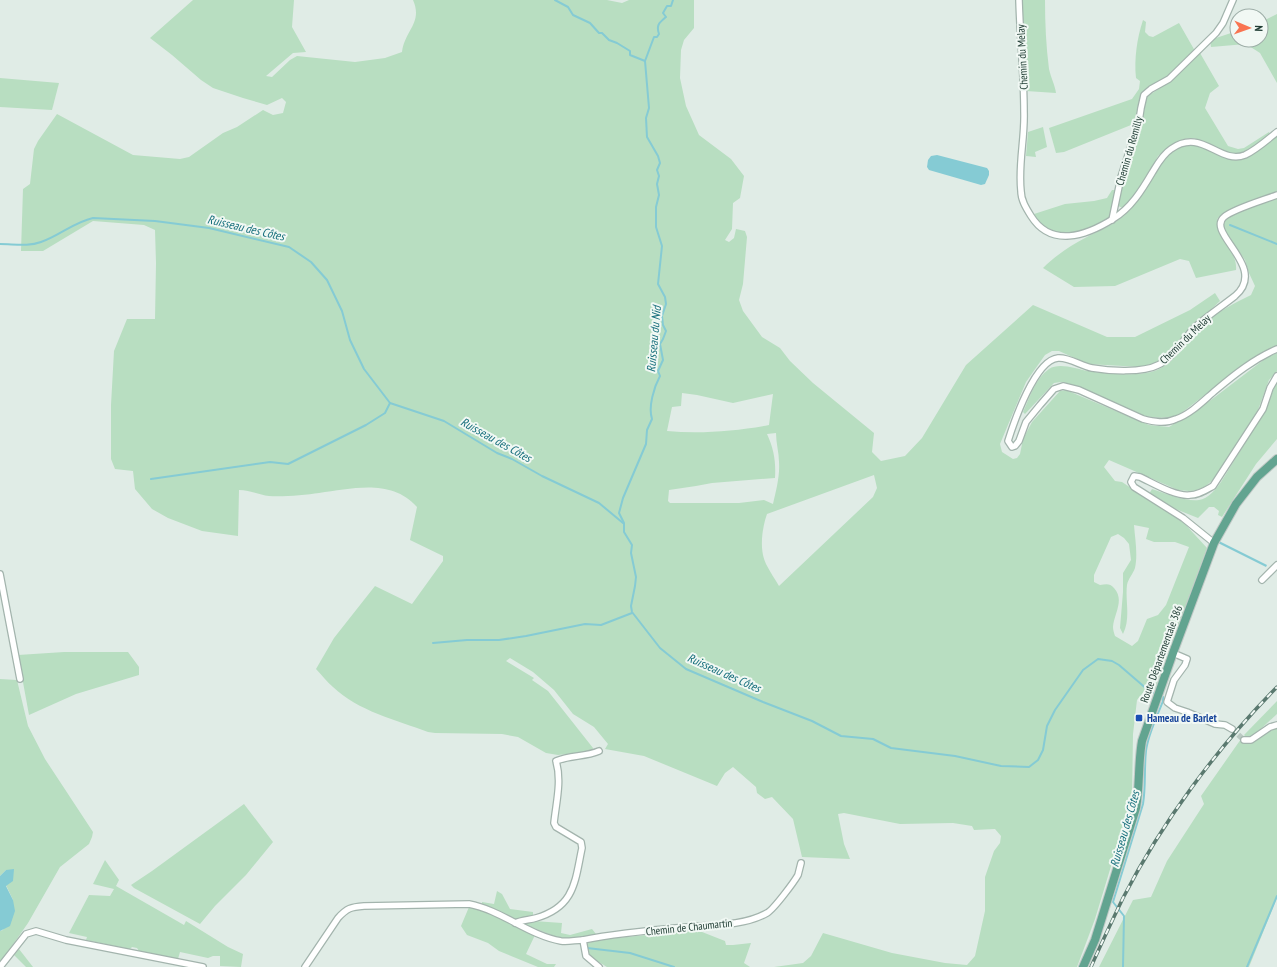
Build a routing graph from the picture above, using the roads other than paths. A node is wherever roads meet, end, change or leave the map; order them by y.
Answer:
1 (1019, 0) edge
2 (1233, 0) edge
3 (1277, 132) edge
4 (1277, 195) edge
5 (1112, 220) junction
6 (1277, 349) edge
7 (1277, 376) edge
8 (1277, 459) edge
9 (1214, 543) junction
10 (1277, 565) edge
11 (0, 574) edge
12 (1262, 580) dead end
13 (1173, 653) junction
14 (20, 679) dead end
15 (1277, 725) edge
16 (1232, 729) tunnel mouth
17 (1244, 740) dead end
18 (599, 751) dead end
19 (801, 863) dead end
20 (515, 923) junction
21 (583, 940) junction
22 (0, 967) edge
23 (203, 967) edge
24 (305, 967) edge
25 (599, 967) edge
26 (1083, 967) edge

1 - 5 street, Chemin du Melay
2 - 5 street, Chemin du Remilly
3 - 5 street, Chemin du Melay
4 - 6 street, Chemin du Melay
7 - 9 street
8 - 9 main road, Route Départementale 386
9 - 13 main road, Route Départementale 386
10 - 12 street
11 - 14 street
13 - 16 street
13 - 26 main road, Route Départementale 386
15 - 17 street
18 - 20 street
19 - 21 street, Chemin de Chaumartin
20 - 21 street, Chemin de Chaumartin
20 - 24 street, Chemin de Chaumartin
21 - 25 street
22 - 23 street

